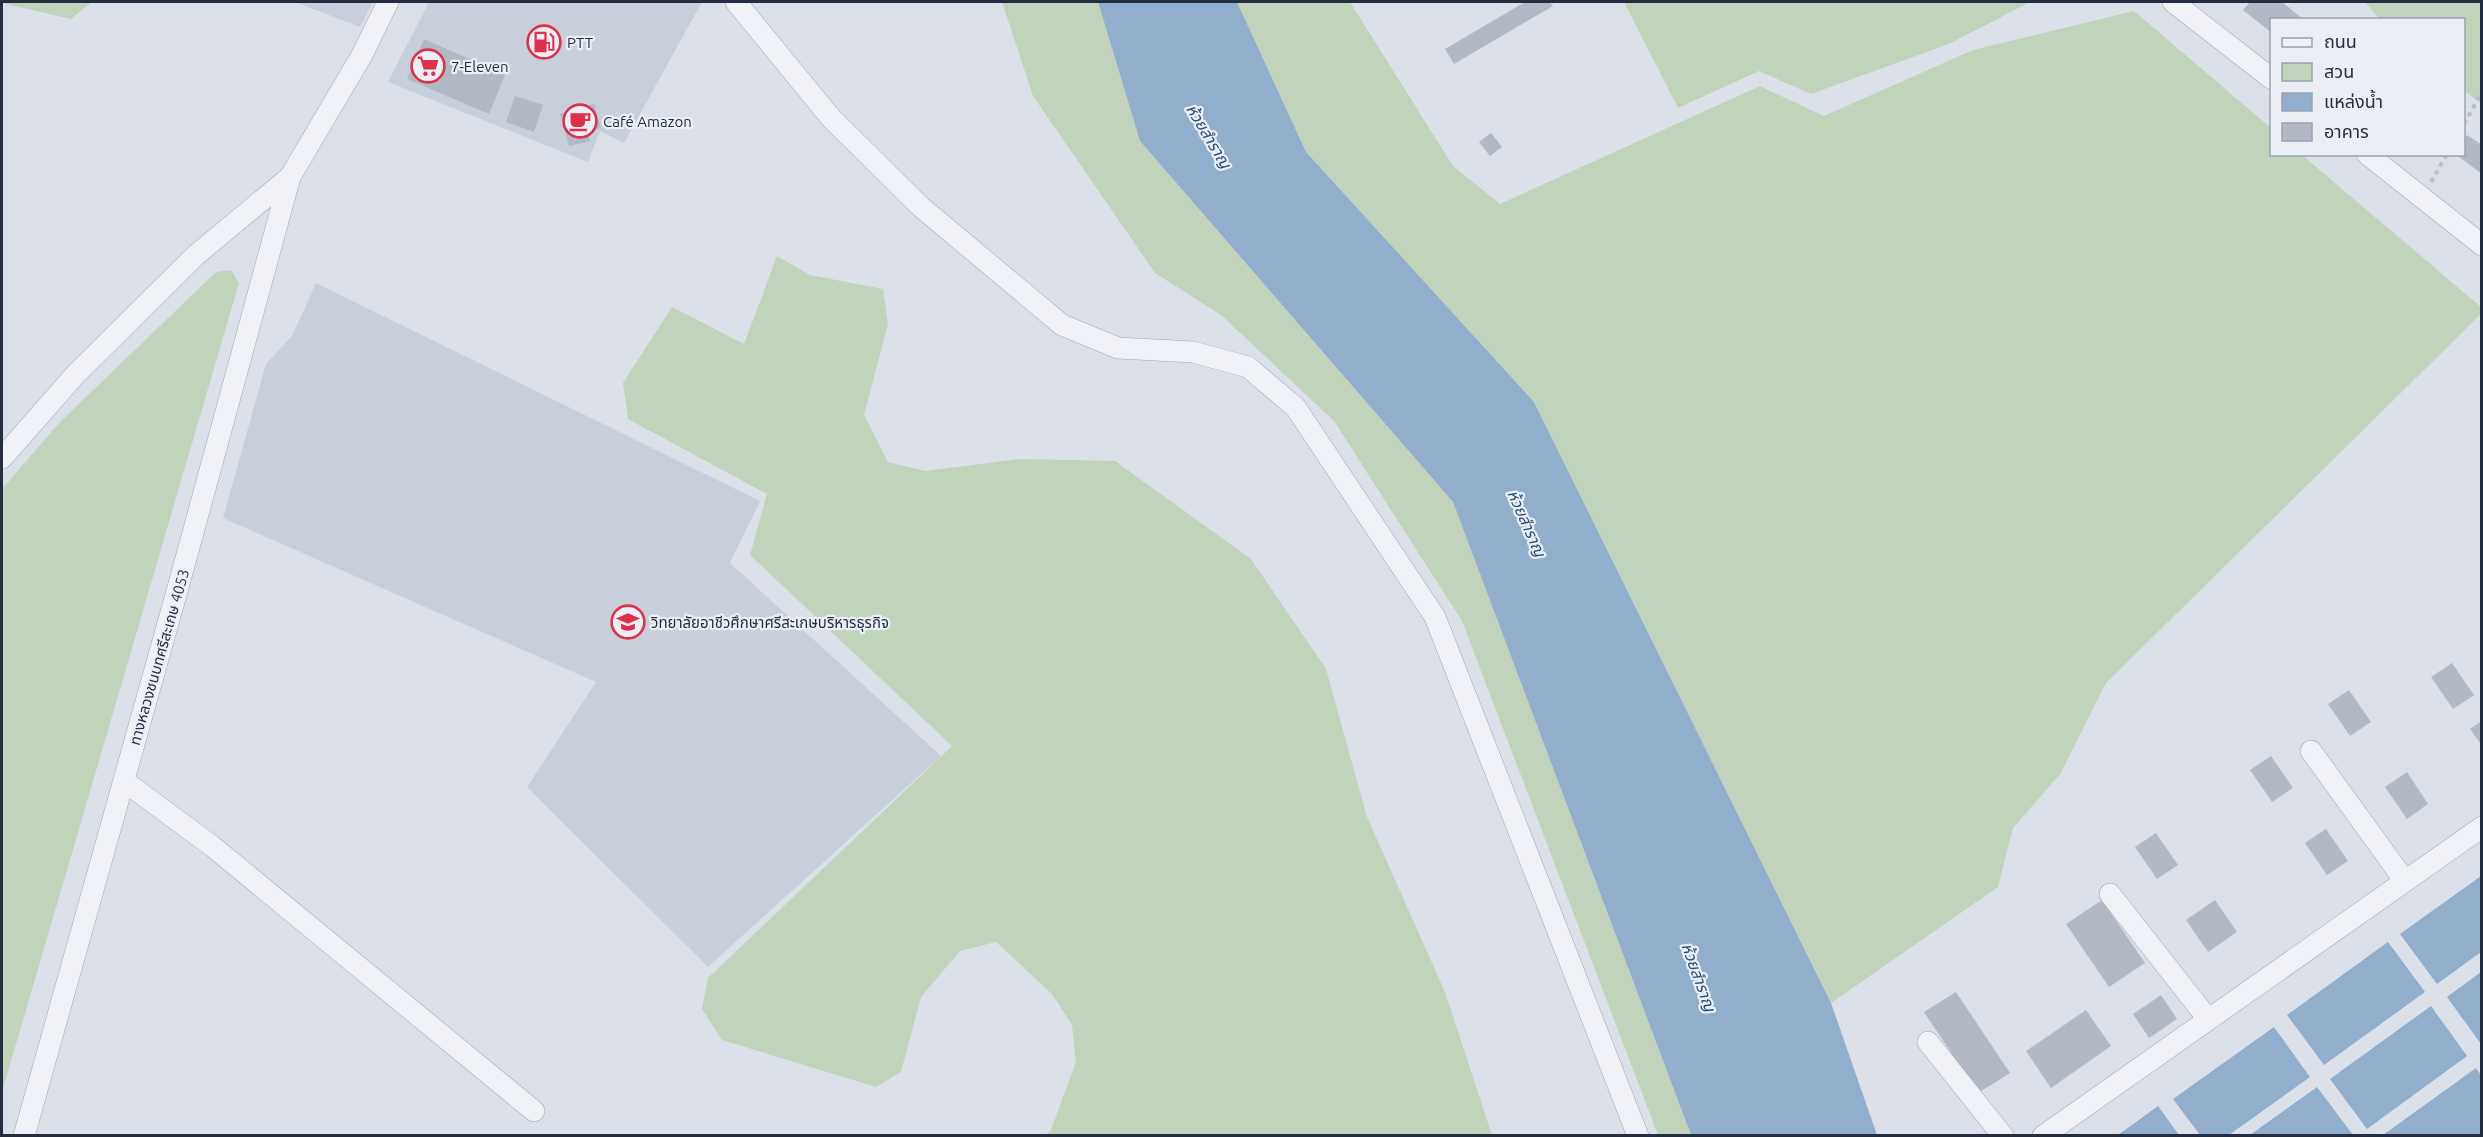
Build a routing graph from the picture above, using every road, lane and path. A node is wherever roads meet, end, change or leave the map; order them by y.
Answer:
1 (388, 2) edge
2 (736, 2) edge
3 (2173, 2) edge
4 (2270, 78) edge
5 (2481, 92) edge
6 (2465, 120) edge
7 (2370, 156) edge
8 (2445, 156) edge
9 (290, 177) junction
10 (2422, 198) junction
11 (2481, 245) edge
12 (2, 458) edge
13 (2312, 751) dead end
14 (124, 781) junction
15 (2481, 827) edge
16 (2405, 881) junction
17 (2110, 894) dead end
18 (2208, 1019) junction
19 (1928, 1042) dead end
20 (534, 1111) dead end
21 (24, 1136) edge
22 (1638, 1136) edge
23 (2003, 1136) edge
24 (2043, 1136) edge

1 - 9 street
2 - 22 street
3 - 4 street
5 - 6 path
7 - 10 street
8 - 10 path
9 - 12 street
9 - 14 street, ทางหลวงชนบทศรีสะเกษ 4053
10 - 11 street
13 - 16 street
14 - 20 street
14 - 21 street, ทางหลวงชนบทศรีสะเกษ 4053
15 - 16 street
16 - 18 street
17 - 18 street
18 - 24 street
19 - 23 street

